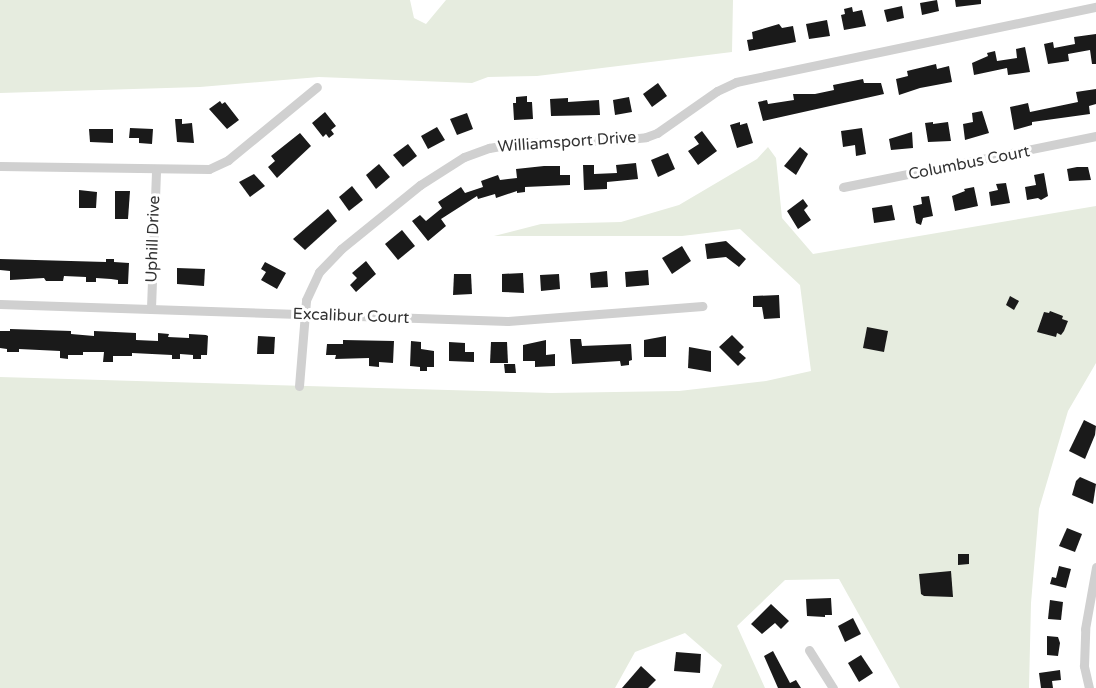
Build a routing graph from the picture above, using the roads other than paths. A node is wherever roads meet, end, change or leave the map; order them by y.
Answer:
1 (1096, 8) edge
2 (317, 87) dead end
3 (1096, 136) edge
4 (0, 166) edge
5 (156, 169) junction
6 (843, 187) dead end
7 (0, 304) edge
8 (702, 306) dead end
9 (151, 308) junction
10 (304, 314) junction
11 (300, 386) dead end
12 (1096, 567) edge
13 (809, 650) dead end
14 (832, 688) edge
15 (1089, 688) edge

1 - 10 street, Williamsport Drive
2 - 5 street
3 - 6 street, Columbus Court
4 - 5 street
5 - 9 street, Uphill Drive
7 - 9 street, Excalibur Court
8 - 10 street, Excalibur Court
9 - 10 street, Excalibur Court
10 - 11 street, Williamsport Drive
12 - 15 street
13 - 14 street

